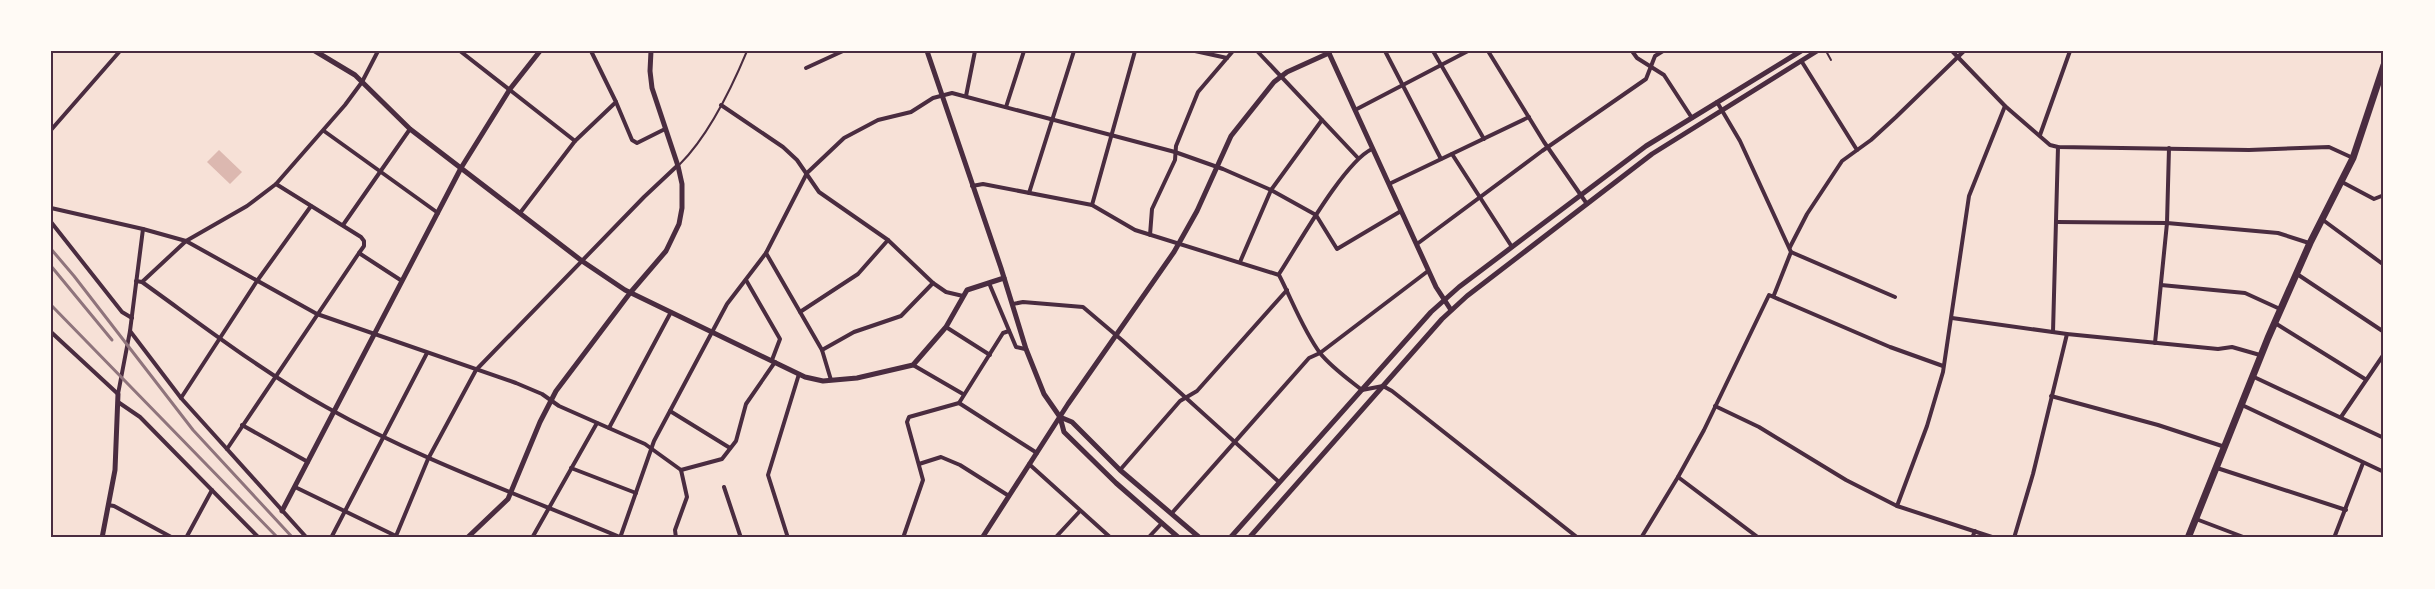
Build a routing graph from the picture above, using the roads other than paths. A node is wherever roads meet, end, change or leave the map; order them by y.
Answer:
1 (120, 51) edge
2 (315, 51) edge
3 (378, 51) edge
4 (460, 51) edge
5 (540, 51) edge
6 (591, 51) edge
7 (651, 51) edge
8 (747, 51) edge
9 (843, 51) edge
10 (927, 51) edge
11 (975, 51) edge
12 (1024, 51) edge
13 (1074, 51) edge
14 (1135, 51) edge
15 (1195, 51) edge
16 (1233, 51) edge
17 (1257, 51) edge
18 (1385, 51) edge
19 (1433, 51) edge
20 (1468, 51) edge
21 (1488, 51) edge
22 (1632, 51) edge
23 (1663, 51) edge
24 (1801, 51) edge
25 (1817, 51) edge
26 (1826, 51) edge
27 (1952, 51) edge
28 (1964, 51) edge
29 (2070, 51) edge
30 (1328, 52) edge
31 (1958, 57) junction
32 (1227, 58) junction
33 (1831, 60) dead end
34 (1802, 62) junction
35 (1441, 65) junction
36 (2384, 65) edge
37 (806, 68) dead end
38 (1652, 68) junction
39 (1281, 76) junction
40 (362, 82) junction
41 (1403, 85) junction
42 (510, 89) junction
43 (941, 96) junction
44 (966, 96) junction
45 (616, 102) junction
46 (1717, 102) junction
47 (721, 105) junction
48 (2005, 106) junction
49 (1006, 107) junction
50 (1355, 110) junction
51 (1723, 112) junction
52 (1529, 117) junction
53 (1692, 118) junction
54 (1052, 119) junction
55 (1322, 120) junction
56 (410, 129) junction
57 (664, 129) junction
58 (51, 130) edge
59 (324, 131) junction
60 (1112, 134) junction
61 (2040, 135) junction
62 (1484, 139) junction
63 (575, 141) junction
64 (2058, 147) junction
65 (1548, 148) junction
66 (2169, 148) junction
67 (1372, 149) junction
68 (1857, 150) junction
69 (1175, 152) junction
70 (1452, 154) junction
71 (1358, 158) junction
72 (2353, 158) junction
73 (1442, 159) junction
74 (678, 166) junction
75 (1217, 166) junction
76 (461, 168) junction
77 (381, 172) junction
78 (807, 173) junction
79 (2341, 181) junction
80 (276, 184) junction
81 (1389, 184) junction
82 (972, 186) junction
83 (1271, 190) junction
84 (1029, 193) junction
85 (1581, 195) junction
86 (2384, 195) edge
87 (1480, 198) junction
88 (1587, 204) junction
89 (1092, 205) junction
90 (311, 206) junction
91 (51, 208) edge
92 (1401, 211) junction
93 (438, 213) junction
94 (520, 213) junction
95 (1316, 215) junction
96 (2323, 220) junction
97 (51, 222) edge
98 (2057, 222) junction
99 (2167, 223) junction
100 (343, 225) junction
101 (142, 229) junction
102 (1150, 235) junction
103 (888, 240) junction
104 (186, 241) junction
105 (2310, 243) junction
106 (1179, 244) junction
107 (1417, 244) junction
108 (1512, 247) junction
109 (1791, 250) junction
110 (359, 253) junction
111 (766, 253) junction
112 (582, 261) junction
113 (1240, 262) junction
114 (2384, 265) edge
115 (1430, 271) junction
116 (2296, 274) junction
117 (1279, 275) junction
118 (1004, 278) junction
119 (746, 280) junction
120 (139, 281) junction
121 (257, 281) junction
122 (402, 281) junction
123 (933, 283) junction
124 (989, 283) junction
125 (2161, 285) junction
126 (1287, 290) junction
127 (630, 293) junction
128 (1774, 295) junction
129 (963, 296) junction
130 (1895, 297) dead end
131 (1444, 300) junction
132 (1013, 304) junction
133 (2281, 309) junction
134 (1451, 310) junction
135 (671, 312) junction
136 (800, 312) junction
137 (317, 314) junction
138 (132, 318) junction
139 (1952, 318) junction
140 (2275, 323) junction
141 (946, 327) junction
142 (1009, 331) junction
143 (51, 332) edge
144 (711, 332) junction
145 (2053, 332) junction
146 (2384, 332) edge
147 (129, 333) junction
148 (2067, 334) junction
149 (374, 335) junction
150 (1117, 335) junction
151 (219, 337) junction
152 (2155, 343) junction
153 (1026, 349) junction
154 (822, 350) junction
155 (427, 353) junction
156 (1320, 353) junction
157 (2384, 354) edge
158 (990, 355) junction
159 (2261, 356) junction
160 (774, 361) junction
161 (913, 365) junction
162 (1943, 366) junction
163 (476, 370) junction
164 (799, 374) junction
165 (274, 377) junction
166 (2254, 377) junction
167 (2366, 379) junction
168 (831, 380) junction
169 (1383, 386) junction
170 (1362, 390) junction
171 (118, 394) junction
172 (963, 394) junction
173 (2051, 396) junction
174 (181, 398) junction
175 (1186, 398) junction
176 (551, 400) junction
177 (118, 402) junction
178 (959, 403) junction
179 (2242, 405) junction
180 (1715, 406) junction
181 (670, 411) junction
182 (334, 412) junction
183 (1060, 417) junction
184 (2341, 417) junction
185 (597, 423) junction
186 (242, 425) junction
187 (609, 428) junction
188 (383, 437) junction
189 (2384, 438) edge
190 (1235, 443) junction
191 (2225, 447) junction
192 (226, 448) junction
193 (730, 448) junction
194 (651, 449) junction
195 (1037, 453) junction
196 (428, 459) junction
197 (308, 462) junction
198 (2363, 463) junction
199 (919, 464) junction
200 (1029, 464) junction
201 (571, 468) junction
202 (2217, 468) junction
203 (681, 470) junction
204 (1120, 470) junction
205 (2384, 472) edge
206 (1678, 477) junction
207 (1280, 483) junction
208 (295, 487) junction
209 (724, 487) dead end
210 (212, 490) junction
211 (511, 492) junction
212 (636, 493) junction
213 (1009, 496) junction
214 (108, 505) junction
215 (1897, 506) junction
216 (549, 508) junction
217 (2346, 510) junction
218 (282, 511) junction
219 (345, 511) junction
220 (1080, 511) junction
221 (1171, 514) junction
222 (2196, 519) junction
223 (1162, 523) junction
224 (1975, 531) junction
225 (384, 532) junction
226 (397, 537) edge
227 (102, 538) edge
228 (173, 538) edge
229 (186, 538) edge
230 (259, 538) edge
231 (308, 538) edge
232 (331, 538) edge
233 (379, 538) edge
234 (467, 538) edge
235 (532, 538) edge
236 (621, 538) edge
237 (676, 538) edge
238 (741, 538) edge
239 (788, 538) edge
240 (903, 538) edge
241 (982, 538) edge
242 (1055, 538) edge
243 (1111, 538) edge
244 (1148, 538) edge
245 (1179, 538) edge
246 (1200, 538) edge
247 (1230, 538) edge
248 (1248, 538) edge
249 (1578, 538) edge
250 (1641, 538) edge
251 (1759, 538) edge
252 (1972, 538) edge
253 (1995, 538) edge
254 (2014, 538) edge
255 (2188, 538) edge
256 (2246, 538) edge
257 (2334, 538) edge

1 - 58 street
2 - 40 street
3 - 40 street
4 - 42 street
5 - 42 street
6 - 45 street
7 - 57 street
8 - 47 lane
9 - 37 street
10 - 43 street
11 - 44 street
12 - 49 street
13 - 54 street
14 - 60 street
15 - 32 street
16 - 32 street
17 - 39 street
18 - 41 street
19 - 35 street
20 - 35 street
21 - 52 street
22 - 38 street
23 - 38 street
24 - 46 street
25 - 34 street
26 - 33 lane
27 - 31 street
28 - 31 street
29 - 61 street
30 - 39 street
30 - 50 street
31 - 48 street
31 - 68 street
32 - 69 street
34 - 51 street
34 - 68 street
35 - 41 street
35 - 62 street
36 - 72 highway
38 - 53 street
38 - 65 street
39 - 55 street
39 - 75 street
40 - 56 street
40 - 59 street
41 - 50 street
41 - 73 street
42 - 63 street
42 - 76 street
43 - 44 street
43 - 78 street
43 - 82 street
44 - 49 street
45 - 57 street
45 - 63 street
46 - 51 street
46 - 53 street
47 - 74 lane
47 - 78 street
48 - 61 street
48 - 139 street
49 - 54 street
50 - 67 street
51 - 88 street
51 - 109 street
52 - 62 street
52 - 65 street
53 - 85 street
54 - 60 street
54 - 84 street
55 - 71 street
55 - 83 street
56 - 76 street
56 - 77 street
57 - 74 street
59 - 77 street
59 - 80 street
60 - 69 street
60 - 89 street
61 - 64 street
62 - 70 street
63 - 94 street
64 - 66 street
64 - 98 street
65 - 85 street
65 - 87 street
66 - 72 street
66 - 99 street
67 - 71 street
67 - 81 street
68 - 109 street
69 - 75 street
69 - 102 street
70 - 73 street
70 - 87 street
71 - 95 street
72 - 79 highway
73 - 81 street
74 - 112 street
74 - 127 street
75 - 83 street
75 - 106 street
76 - 93 street
76 - 94 street
77 - 93 street
77 - 100 street
78 - 103 street
78 - 111 street
79 - 86 street
79 - 96 highway
80 - 90 street
80 - 104 street
81 - 92 street
82 - 84 street
82 - 118 street
83 - 95 street
83 - 113 street
84 - 89 street
85 - 88 street
85 - 108 street
87 - 107 street
87 - 108 street
88 - 134 street
89 - 102 street
90 - 100 street
90 - 121 street
91 - 101 street
92 - 95 street
92 - 107 street
93 - 122 street
94 - 112 street
95 - 117 street
96 - 105 highway
96 - 114 street
97 - 138 street
98 - 99 street
98 - 145 street
99 - 105 street
99 - 125 street
100 - 110 street
101 - 104 street
101 - 120 street
102 - 106 street
103 - 123 street
103 - 136 street
104 - 120 street
104 - 121 street
105 - 116 highway
106 - 113 street
106 - 150 street
107 - 115 street
108 - 131 street
109 - 128 street
109 - 130 street
110 - 122 street
110 - 137 street
111 - 119 street
111 - 136 street
112 - 127 street
112 - 163 street
113 - 117 street
115 - 131 street
115 - 156 street
116 - 133 highway
116 - 146 street
117 - 126 street
118 - 124 street
118 - 132 street
119 - 144 street
119 - 160 street
120 - 138 street
120 - 151 street
121 - 137 street
121 - 151 street
122 - 149 street
123 - 129 street
123 - 154 street
124 - 129 street
124 - 142 street
125 - 133 street
125 - 152 street
126 - 156 street
126 - 175 street
127 - 135 street
127 - 176 street
128 - 162 street
128 - 180 street
129 - 141 street
131 - 134 street
131 - 170 street
132 - 150 street
132 - 153 street
133 - 140 highway
134 - 169 street
135 - 144 street
135 - 187 street
136 - 154 street
137 - 149 street
137 - 165 street
138 - 147 street
139 - 145 street
139 - 162 street
140 - 159 highway
140 - 167 street
141 - 158 street
141 - 161 street
142 - 153 street
142 - 158 street
143 - 171 street
144 - 160 street
144 - 181 street
145 - 148 street
147 - 171 street
147 - 174 street
148 - 152 street
148 - 173 street
149 - 155 street
149 - 182 street
150 - 175 street
150 - 183 street
151 - 165 street
151 - 174 street
152 - 159 street
153 - 183 street
154 - 168 street
155 - 163 street
155 - 188 street
156 - 170 street
156 - 190 street
157 - 167 street
158 - 172 street
159 - 166 highway
160 - 164 street
160 - 193 street
161 - 168 street
161 - 172 street
162 - 215 street
163 - 176 street
163 - 196 street
164 - 168 street
164 - 239 street
165 - 182 street
165 - 186 street
166 - 179 highway
166 - 184 street
167 - 184 street
169 - 170 street
169 - 248 street
169 - 249 street
170 - 207 street
171 - 177 street
172 - 178 street
173 - 191 street
173 - 254 street
174 - 192 street
175 - 190 street
175 - 204 street
176 - 185 street
176 - 211 street
177 - 210 street
177 - 214 street
178 - 195 street
178 - 199 street
179 - 191 highway
179 - 198 street
180 - 206 street
180 - 215 street
181 - 193 street
181 - 194 street
182 - 188 street
182 - 197 street
183 - 195 street
183 - 204 street
183 - 223 street
184 - 189 street
185 - 187 street
185 - 201 street
186 - 192 street
186 - 197 street
187 - 194 street
188 - 196 street
188 - 219 street
190 - 207 street
190 - 221 street
191 - 202 highway
192 - 218 street
193 - 203 street
194 - 203 street
194 - 212 street
195 - 200 street
196 - 211 street
196 - 226 street
197 - 208 street
198 - 205 street
198 - 217 street
199 - 213 street
199 - 240 street
200 - 213 street
200 - 220 street
201 - 212 street
201 - 216 street
202 - 217 street
202 - 222 highway
203 - 237 street
204 - 221 street
206 - 250 street
206 - 251 street
207 - 247 street
208 - 218 street
208 - 219 street
209 - 238 street
210 - 229 street
210 - 230 street
211 - 216 street
211 - 234 street
212 - 236 street
213 - 241 street
214 - 227 street
214 - 228 street
215 - 224 street
216 - 235 street
216 - 236 street
217 - 257 street
218 - 231 street
219 - 225 street
219 - 232 street
220 - 242 street
220 - 243 street
221 - 246 street
222 - 255 highway
222 - 256 street
223 - 244 street
223 - 245 street
224 - 252 street
224 - 253 street
225 - 226 street
225 - 233 street

